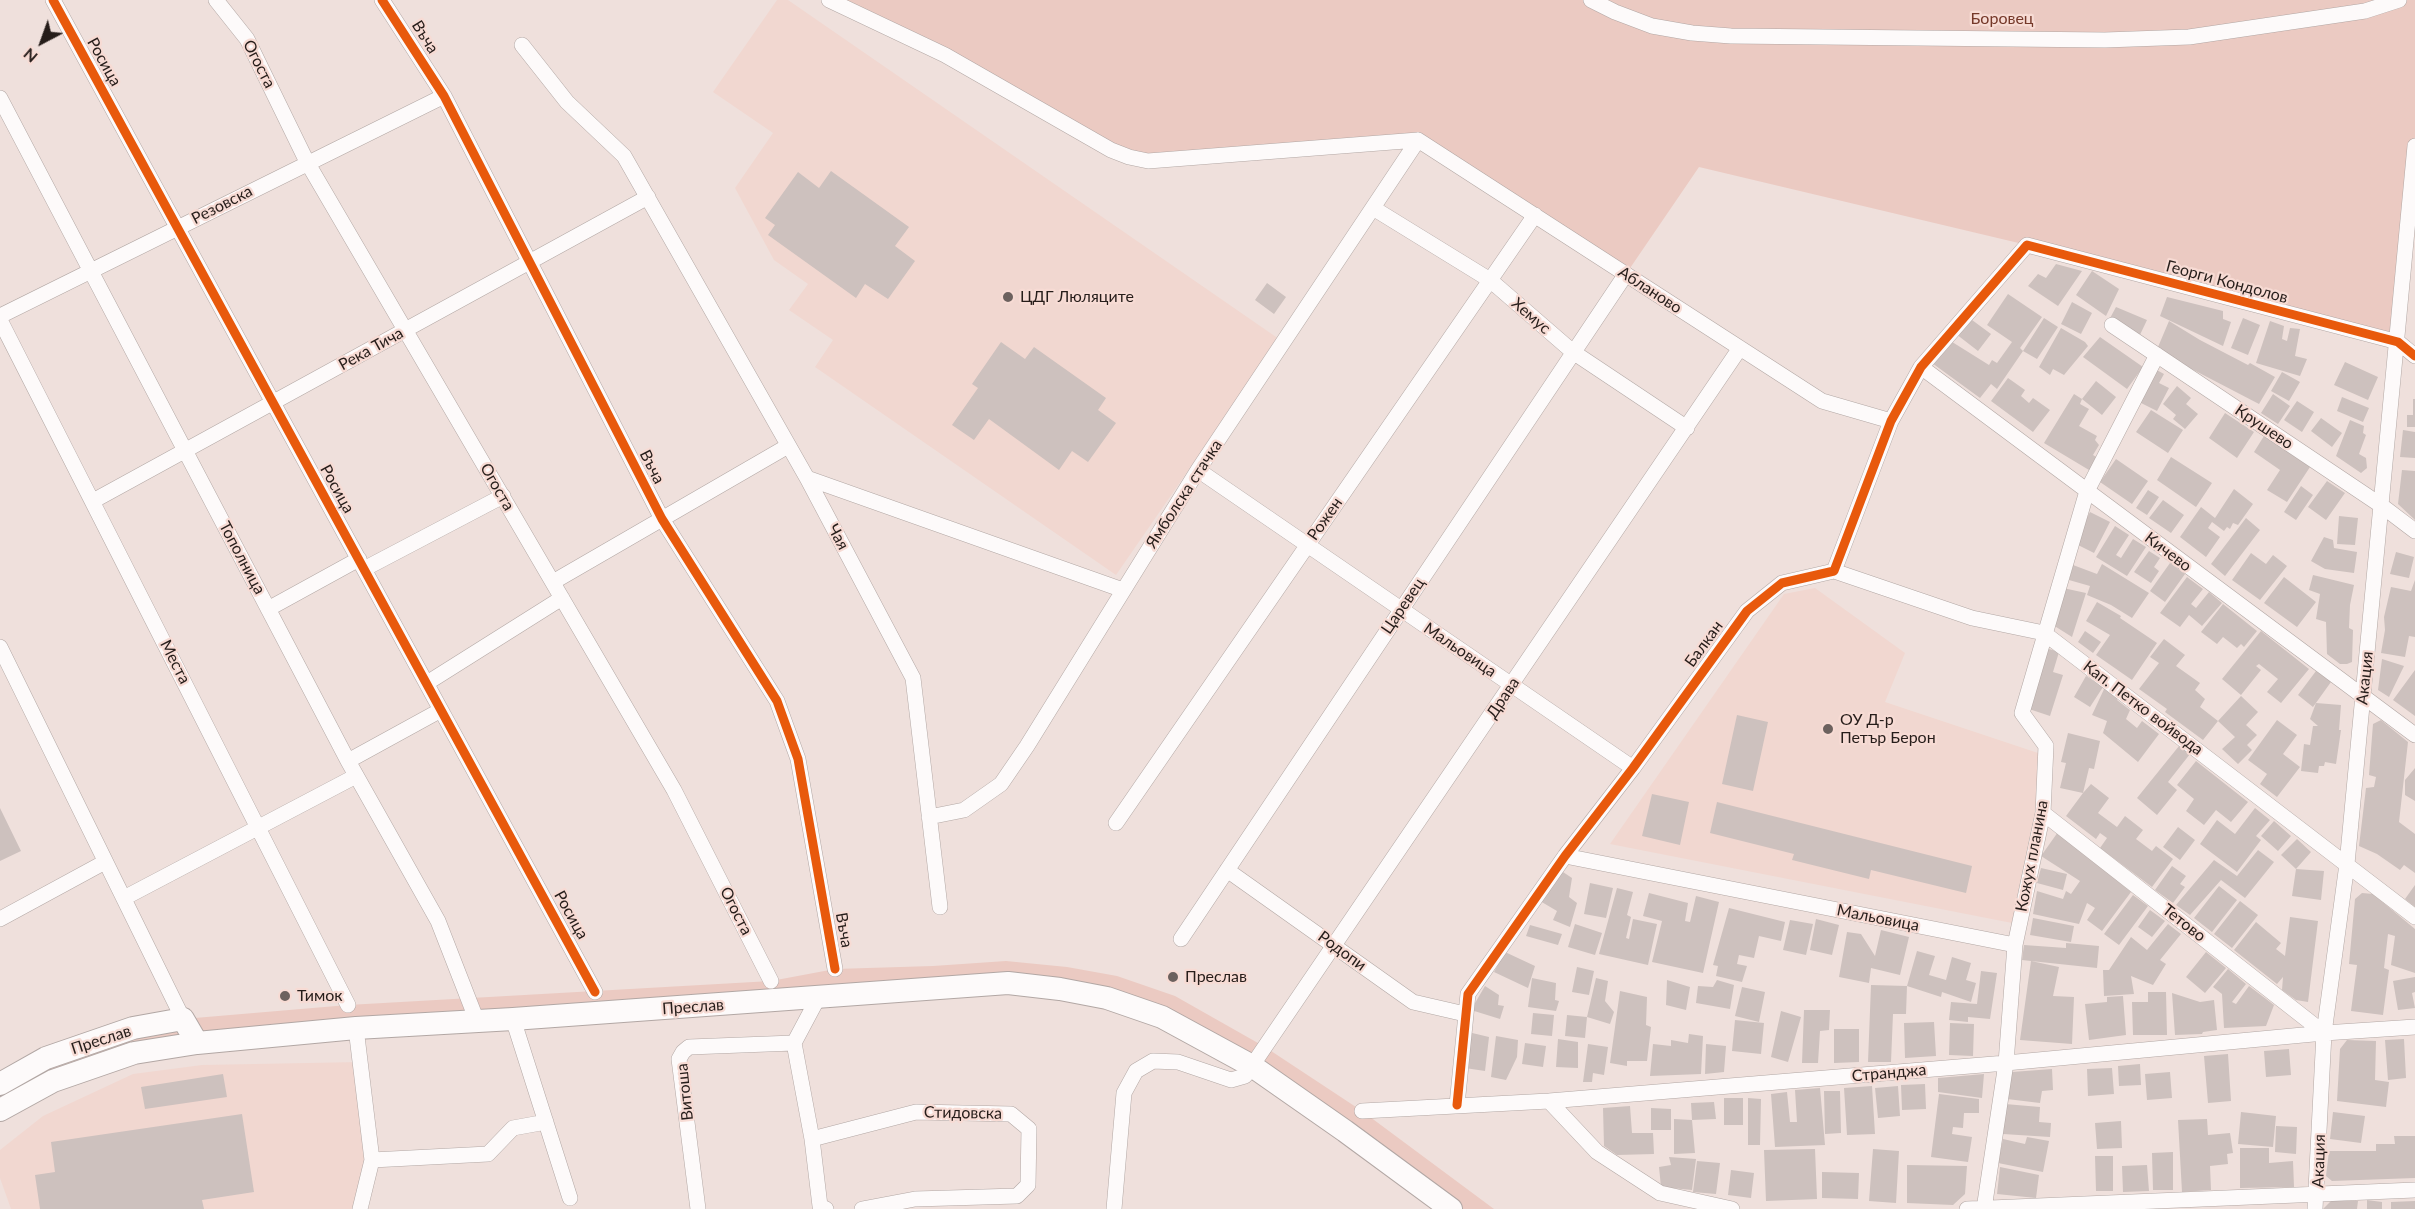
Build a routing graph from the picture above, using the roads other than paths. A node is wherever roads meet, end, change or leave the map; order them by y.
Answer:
1 (53, 0) edge
2 (216, 0) edge
3 (382, 0) edge
4 (829, 0) edge
5 (1591, 0) edge
6 (2399, 0) edge
7 (522, 45) dead end
8 (444, 96) junction
9 (0, 98) edge
10 (1418, 140) junction
11 (2415, 146) edge
12 (307, 162) junction
13 (2414, 176) edge
14 (648, 197) junction
15 (1373, 208) junction
16 (1535, 215) junction
17 (177, 227) junction
18 (529, 262) junction
19 (90, 271) junction
20 (1626, 274) junction
21 (1490, 280) junction
22 (0, 318) edge
23 (2112, 325) dead end
24 (405, 330) junction
25 (2398, 342) junction
26 (1740, 348) junction
27 (1573, 352) junction
28 (2157, 355) junction
29 (2415, 356) edge
30 (1922, 368) junction
31 (273, 402) junction
32 (1891, 421) junction
33 (1687, 428) junction
34 (788, 446) junction
35 (184, 451) junction
36 (1198, 470) junction
37 (807, 478) junction
38 (2087, 491) junction
39 (503, 496) junction
40 (93, 501) junction
41 (2382, 506) junction
42 (662, 519) junction
43 (2415, 531) edge
44 (1308, 545) junction
45 (361, 564) junction
46 (1834, 571) junction
47 (553, 582) junction
48 (1123, 590) junction
49 (562, 598) junction
50 (268, 609) junction
51 (1401, 609) junction
52 (2044, 633) junction
53 (0, 647) edge
54 (427, 683) junction
55 (1512, 685) junction
56 (2363, 697) junction
57 (441, 710) junction
58 (2415, 735) edge
59 (348, 761) junction
60 (1633, 768) junction
61 (356, 776) junction
62 (2043, 813) junction
63 (928, 817) junction
64 (1116, 823) dead end
65 (258, 828) junction
66 (1565, 856) junction
67 (105, 862) junction
68 (2347, 864) junction
69 (1227, 870) junction
70 (124, 898) junction
71 (940, 907) dead end
72 (2415, 917) edge
73 (0, 919) edge
74 (1181, 939) dead end
75 (1335, 945) junction
76 (2014, 945) junction
77 (835, 969) dead end
78 (771, 981) dead end
79 (595, 992) dead end
80 (818, 998) junction
81 (348, 1005) dead end
82 (1465, 1014) junction
83 (183, 1019) junction
84 (513, 1019) junction
85 (477, 1022) junction
86 (2415, 1027) edge
87 (356, 1028) junction
88 (2324, 1033) junction
89 (196, 1043) junction
90 (794, 1043) junction
91 (2006, 1064) junction
92 (1252, 1066) junction
93 (0, 1084) edge
94 (1549, 1101) junction
95 (1457, 1105) junction
96 (0, 1110) edge
97 (1362, 1111) dead end
98 (546, 1122) junction
99 (812, 1139) junction
100 (372, 1160) junction
101 (2415, 1191) edge
102 (570, 1198) dead end
103 (2316, 1202) edge
104 (823, 1207) edge
105 (360, 1209) edge
106 (699, 1209) edge
107 (862, 1209) edge
108 (1114, 1209) edge
109 (1451, 1209) edge
110 (1732, 1209) edge
111 (1967, 1209) edge
112 (1984, 1209) edge

1 - 17 street, Росица
2 - 12 street, Огоста
3 - 8 street, Въча
4 - 10 street
5 - 6 street
7 - 14 street, Чая
8 - 12 street, Резовска
8 - 18 street, Въча
9 - 19 street, Тополница
10 - 15 street, Ямболска стачка
10 - 16 street, Абланово
11 - 13 street, Акация
12 - 17 street, Резовска
12 - 24 street, Огоста
13 - 25 street, Акация
14 - 18 street, Река Тича
14 - 34 street, Чая
15 - 21 street, Хемус
15 - 36 street, Ямболска стачка
16 - 20 street, Абланово
16 - 21 street, Рожен
17 - 19 street, Резовска
17 - 31 street, Росица
18 - 24 street, Река Тича
18 - 42 street, Въча
19 - 22 street, Резовска
19 - 35 street, Тополница
20 - 26 street, Абланово
20 - 27 street, Царевец
21 - 27 street, Хемус
21 - 44 street, Рожен
22 - 40 street, Места
23 - 28 street, Крушево
24 - 31 street, Река Тича
24 - 39 street, Огоста
25 - 29 street, Георги Кондолов
25 - 30 street, Георги Кондолов
25 - 41 street, Акация
26 - 32 street, Абланово
26 - 33 street, Драва
27 - 33 street, Хемус
27 - 51 street, Царевец
28 - 38 street, Кожух планина
28 - 41 street, Крушево
30 - 32 street
30 - 38 street, Кичево
31 - 35 street, Река Тича
31 - 45 street, Росица
32 - 46 street
33 - 55 street, Драва
34 - 37 street, Чая
34 - 42 street
35 - 40 street, Река Тича
35 - 50 street, Тополница
36 - 44 street, Мальовица
36 - 48 street, Ямболска стачка
37 - 48 street
37 - 63 street, Чая
38 - 52 street, Кожух планина
38 - 56 street, Кичево
39 - 45 street
39 - 47 street, Огоста
40 - 65 street, Места
41 - 43 street, Крушево
41 - 56 street, Акация
42 - 47 street
42 - 77 street, Въча
44 - 51 street, Мальовица
44 - 64 street, Рожен
45 - 50 street
45 - 54 street, Росица
46 - 52 street, Кап. Петко войвода
46 - 60 street, Балкан
47 - 49 street, Огоста
48 - 63 street, Ямболска стачка
49 - 54 street
49 - 78 street, Огоста
50 - 59 street, Тополница
51 - 55 street, Мальовица
51 - 69 street, Царевец
52 - 62 street, Кожух планина
52 - 68 street, Кап. Петко войвода
53 - 67 street
54 - 57 street, Росица
55 - 60 street, Мальовица
55 - 75 street, Драва
56 - 58 street, Кичево
56 - 68 street, Акация
57 - 59 street
57 - 79 street, Росица
59 - 61 street, Тополница
60 - 66 street, Балкан
61 - 65 street
61 - 85 street, Тополница
62 - 76 street, Кожух планина
62 - 88 street, Тетово
63 - 71 street, Чая
65 - 70 street
65 - 81 street, Места
66 - 76 street, Мальовица
66 - 82 street, Балкан
67 - 70 street
67 - 73 street
68 - 72 street, Кап. Петко войвода
68 - 88 street, Акация
69 - 74 street, Царевец
69 - 75 street, Родопи
70 - 83 street
75 - 82 street, Родопи
75 - 92 street, Драва
76 - 91 street, Кожух планина
80 - 84 main road, Преслав
80 - 90 street
80 - 92 main road, Преслав
82 - 95 street, Балкан
83 - 89 main road
83 - 93 main road, Преслав
84 - 85 main road, Преслав
84 - 98 street
85 - 87 main road, Преслав
86 - 88 street, Странджа
87 - 89 main road, Преслав
87 - 100 street
88 - 91 street, Странджа
88 - 103 street, Акация
89 - 96 main road, Преслав
90 - 99 street
90 - 106 street, Витоша
91 - 94 street, Странджа
91 - 112 street, Кожух планина
92 - 108 street
92 - 109 main road, Преслав
94 - 95 street, Странджа
94 - 110 street
95 - 97 street, Странджа
98 - 100 street
98 - 102 street
99 - 104 street
99 - 107 street, Стидовска
100 - 105 street
101 - 103 street
103 - 112 street
111 - 112 street

